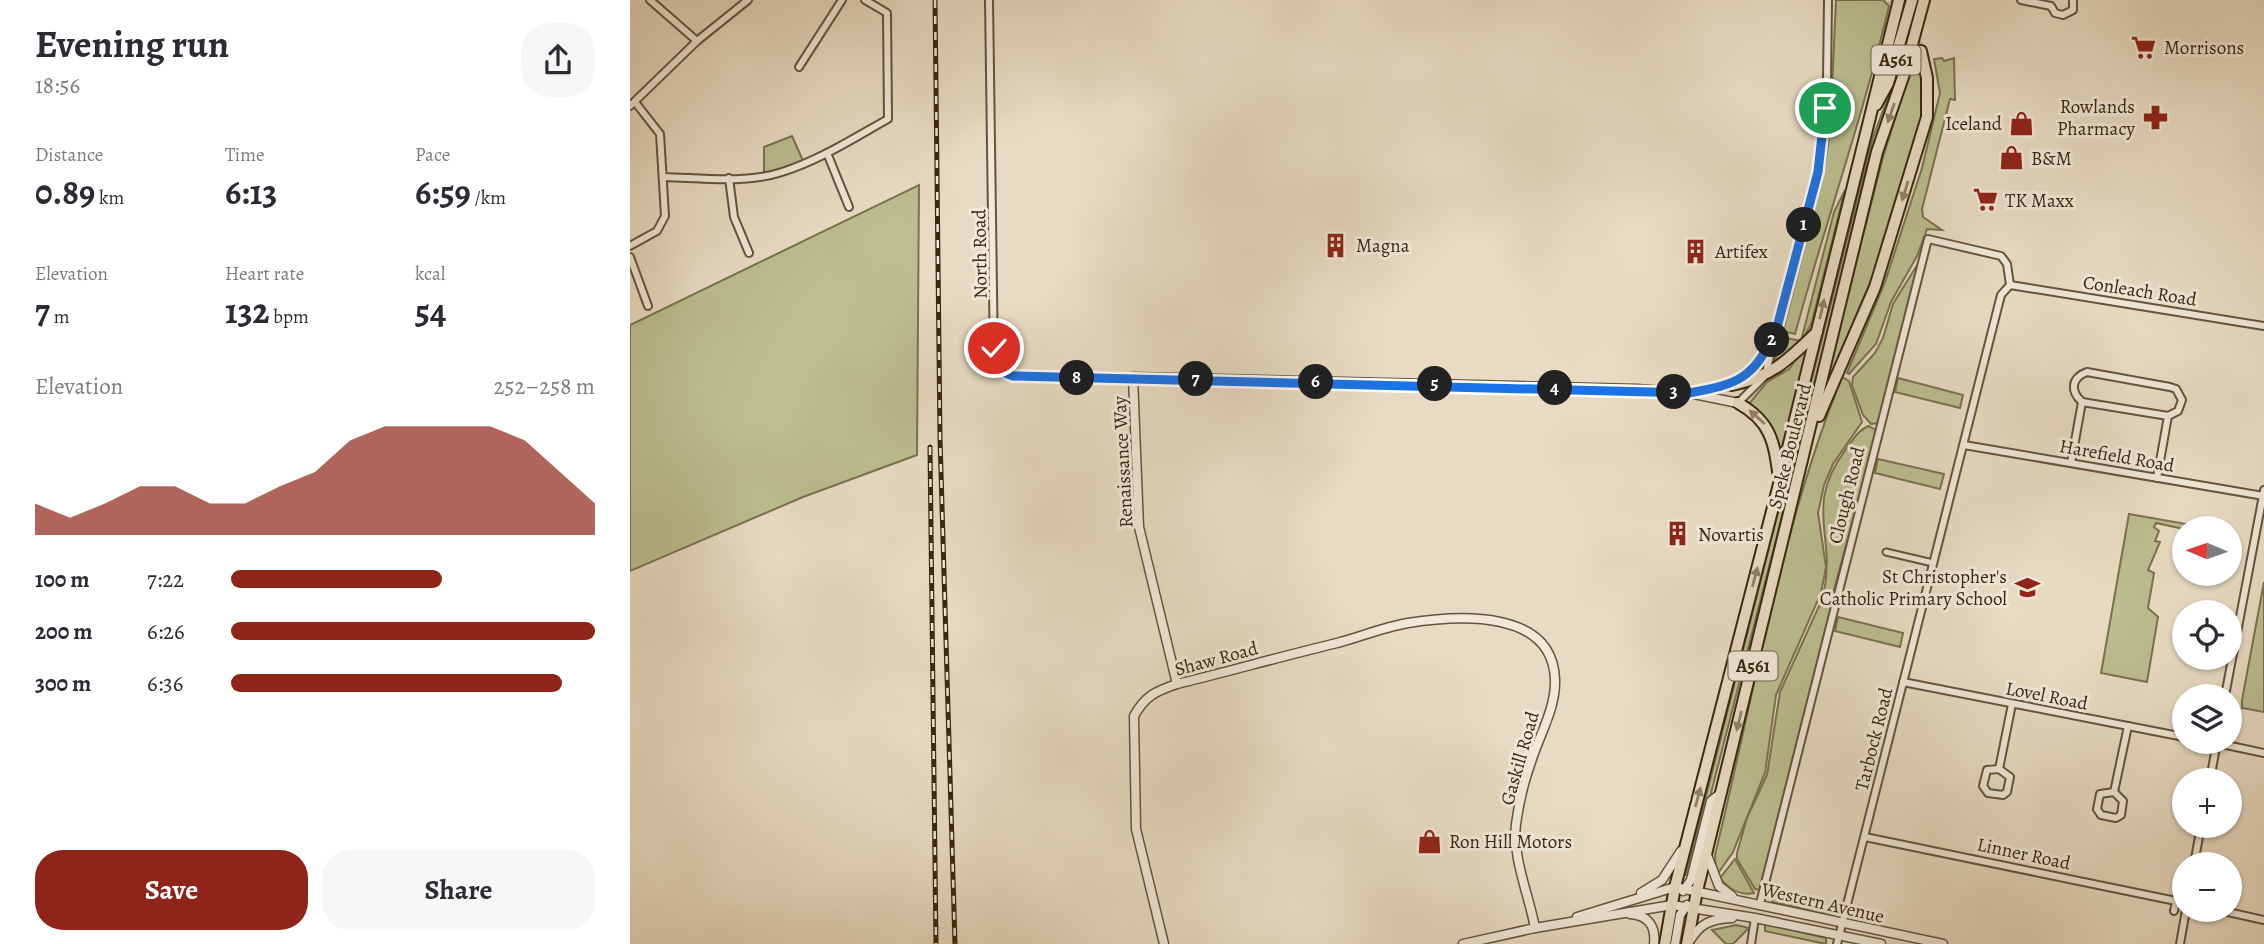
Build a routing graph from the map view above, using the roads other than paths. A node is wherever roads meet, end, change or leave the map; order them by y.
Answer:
1 (650, 0) edge
2 (748, 0) edge
3 (842, 0) edge
4 (864, 0) edge
5 (989, 0) edge
6 (1828, 0) edge
7 (1899, 0) edge
8 (2021, 0) edge
9 (2073, 0) edge
10 (1921, 1) edge
11 (2051, 3) edge
12 (697, 41) junction
13 (1921, 51) tunnel mouth
14 (799, 67) dead end
15 (633, 104) edge
16 (1869, 116) junction
17 (827, 153) junction
18 (664, 177) junction
19 (729, 178) junction
20 (849, 207) dead end
21 (630, 246) edge
22 (750, 253) dead end
23 (630, 257) edge
24 (2010, 285) junction
25 (648, 306) dead end
26 (2264, 326) edge
27 (1776, 331) junction
28 (1817, 332) junction
29 (1765, 376) junction
30 (1133, 377) junction
31 (1732, 385) junction
32 (1689, 393) junction
33 (2082, 402) junction
34 (1738, 403) junction
35 (2168, 416) junction
36 (1808, 441) junction
37 (1964, 445) junction
38 (2071, 463) junction
39 (2158, 478) junction
40 (1779, 484) junction
41 (2264, 494) edge
42 (1886, 552) dead end
43 (1933, 562) junction
44 (1541, 640) joint
45 (1903, 682) junction
46 (1177, 684) junction
47 (2227, 684) edge
48 (2012, 704) junction
49 (2128, 726) junction
50 (2172, 735) edge
51 (2242, 748) edge
52 (2264, 752) edge
53 (1999, 769) junction
54 (2114, 792) junction
55 (1721, 793) junction
56 (1865, 836) junction
57 (1688, 838) junction
58 (1707, 850) junction
59 (1685, 889) junction
60 (2172, 896) edge
61 (1738, 899) junction
62 (1759, 903) junction
63 (1612, 904) junction
64 (1672, 905) junction
65 (1690, 908) junction
66 (1620, 914) junction
67 (2242, 915) edge
68 (1746, 916) junction
69 (1755, 918) junction
70 (2264, 920) edge
71 (2184, 922) edge
72 (1842, 923) junction
73 (1558, 924) junction
74 (1535, 928) junction
75 (1838, 939) edge
76 (1164, 944) edge
77 (1463, 944) edge
78 (1654, 944) edge
79 (1665, 944) edge
80 (1675, 944) edge
81 (1688, 944) edge
82 (1751, 944) edge
83 (1881, 944) edge
84 (1943, 944) edge
85 (2180, 944) edge

1 - 12 street
2 - 12 street
3 - 14 street
4 - 17 street
5 - 30 street, North Road
6 - 27 street
7 - 16 highway, Speke Boulevard / A561
8 - 11 street
9 - 11 street
10 - 16 highway, A561
10 -> 36 highway, Speke Boulevard / A561
12 - 15 street
13 -> 36 highway
15 - 18 street
28 -> 16 highway, Speke Boulevard / A561
17 - 19 street
17 - 20 street
18 - 19 street
18 - 21 street
19 - 22 street
23 - 25 street
24 - 26 street, Conleach Road
24 - 37 street, Tarbock Road
24 - 62 street, Clough Road
27 - 29 street
27 - 31 street
28 - 29 highway
28 - 40 highway, Speke Boulevard / A561
29 - 31 highway
29 - 34 street
30 - 32 street, Renaissance Way
30 - 46 street, Renaissance Way
31 - 32 street
32 - 34 street, Renaissance Way
33 - 35 street
33 - 35 street
33 - 38 street
40 -> 34 highway
35 - 39 street
36 -> 55 highway, Speke Boulevard / A561
37 - 38 street, Harefield Road
37 - 43 street, Tarbock Road
38 - 39 street, Harefield Road
39 - 41 street, Harefield Road
57 -> 40 highway, Speke Boulevard / A561
41 - 47 street
42 - 43 street
43 - 45 street, Tarbock Road
44 - 46 street, Shaw Road
44 - 74 street, Gaskill Road
45 - 48 street, Lovel Road
45 - 56 street, Tarbock Road
46 - 76 street, Shaw Road
48 - 49 street, Lovel Road
48 - 53 street
49 - 50 street, Lovel Road
49 - 54 street
51 - 52 street
53 - 53 street
54 - 54 street
55 - 58 highway, Speke Boulevard / A561
55 - 59 street, A561
56 - 60 street, Linner Road
56 - 72 street, Tarbock Road
57 - 59 highway, Speke Boulevard / A561
57 - 63 street
58 - 59 highway, Speke Boulevard / A561
58 - 61 street
59 - 61 street, Western Avenue
59 - 63 street
59 - 64 highway, Speke Boulevard / A561
59 - 65 highway, Speke Boulevard / A561
61 - 62 street, Western Avenue
62 - 72 street, Western Avenue
63 - 73 street
64 - 65 street, Western Avenue
64 - 66 street, Western Avenue
64 - 79 highway, Speke Boulevard / A561
65 - 68 street, Western Avenue
65 - 80 street, A561
65 - 81 highway, Speke Boulevard / A561
66 - 73 street, Western Avenue
66 - 78 street
67 - 70 street
68 - 69 street, Western Avenue
68 - 81 street
69 - 75 street, Western Avenue
69 - 82 street
71 - 85 street
72 - 75 street, Tarbock Road
72 - 84 street, Western Avenue
73 - 74 street
74 - 77 street
75 - 83 street, Western Avenue

